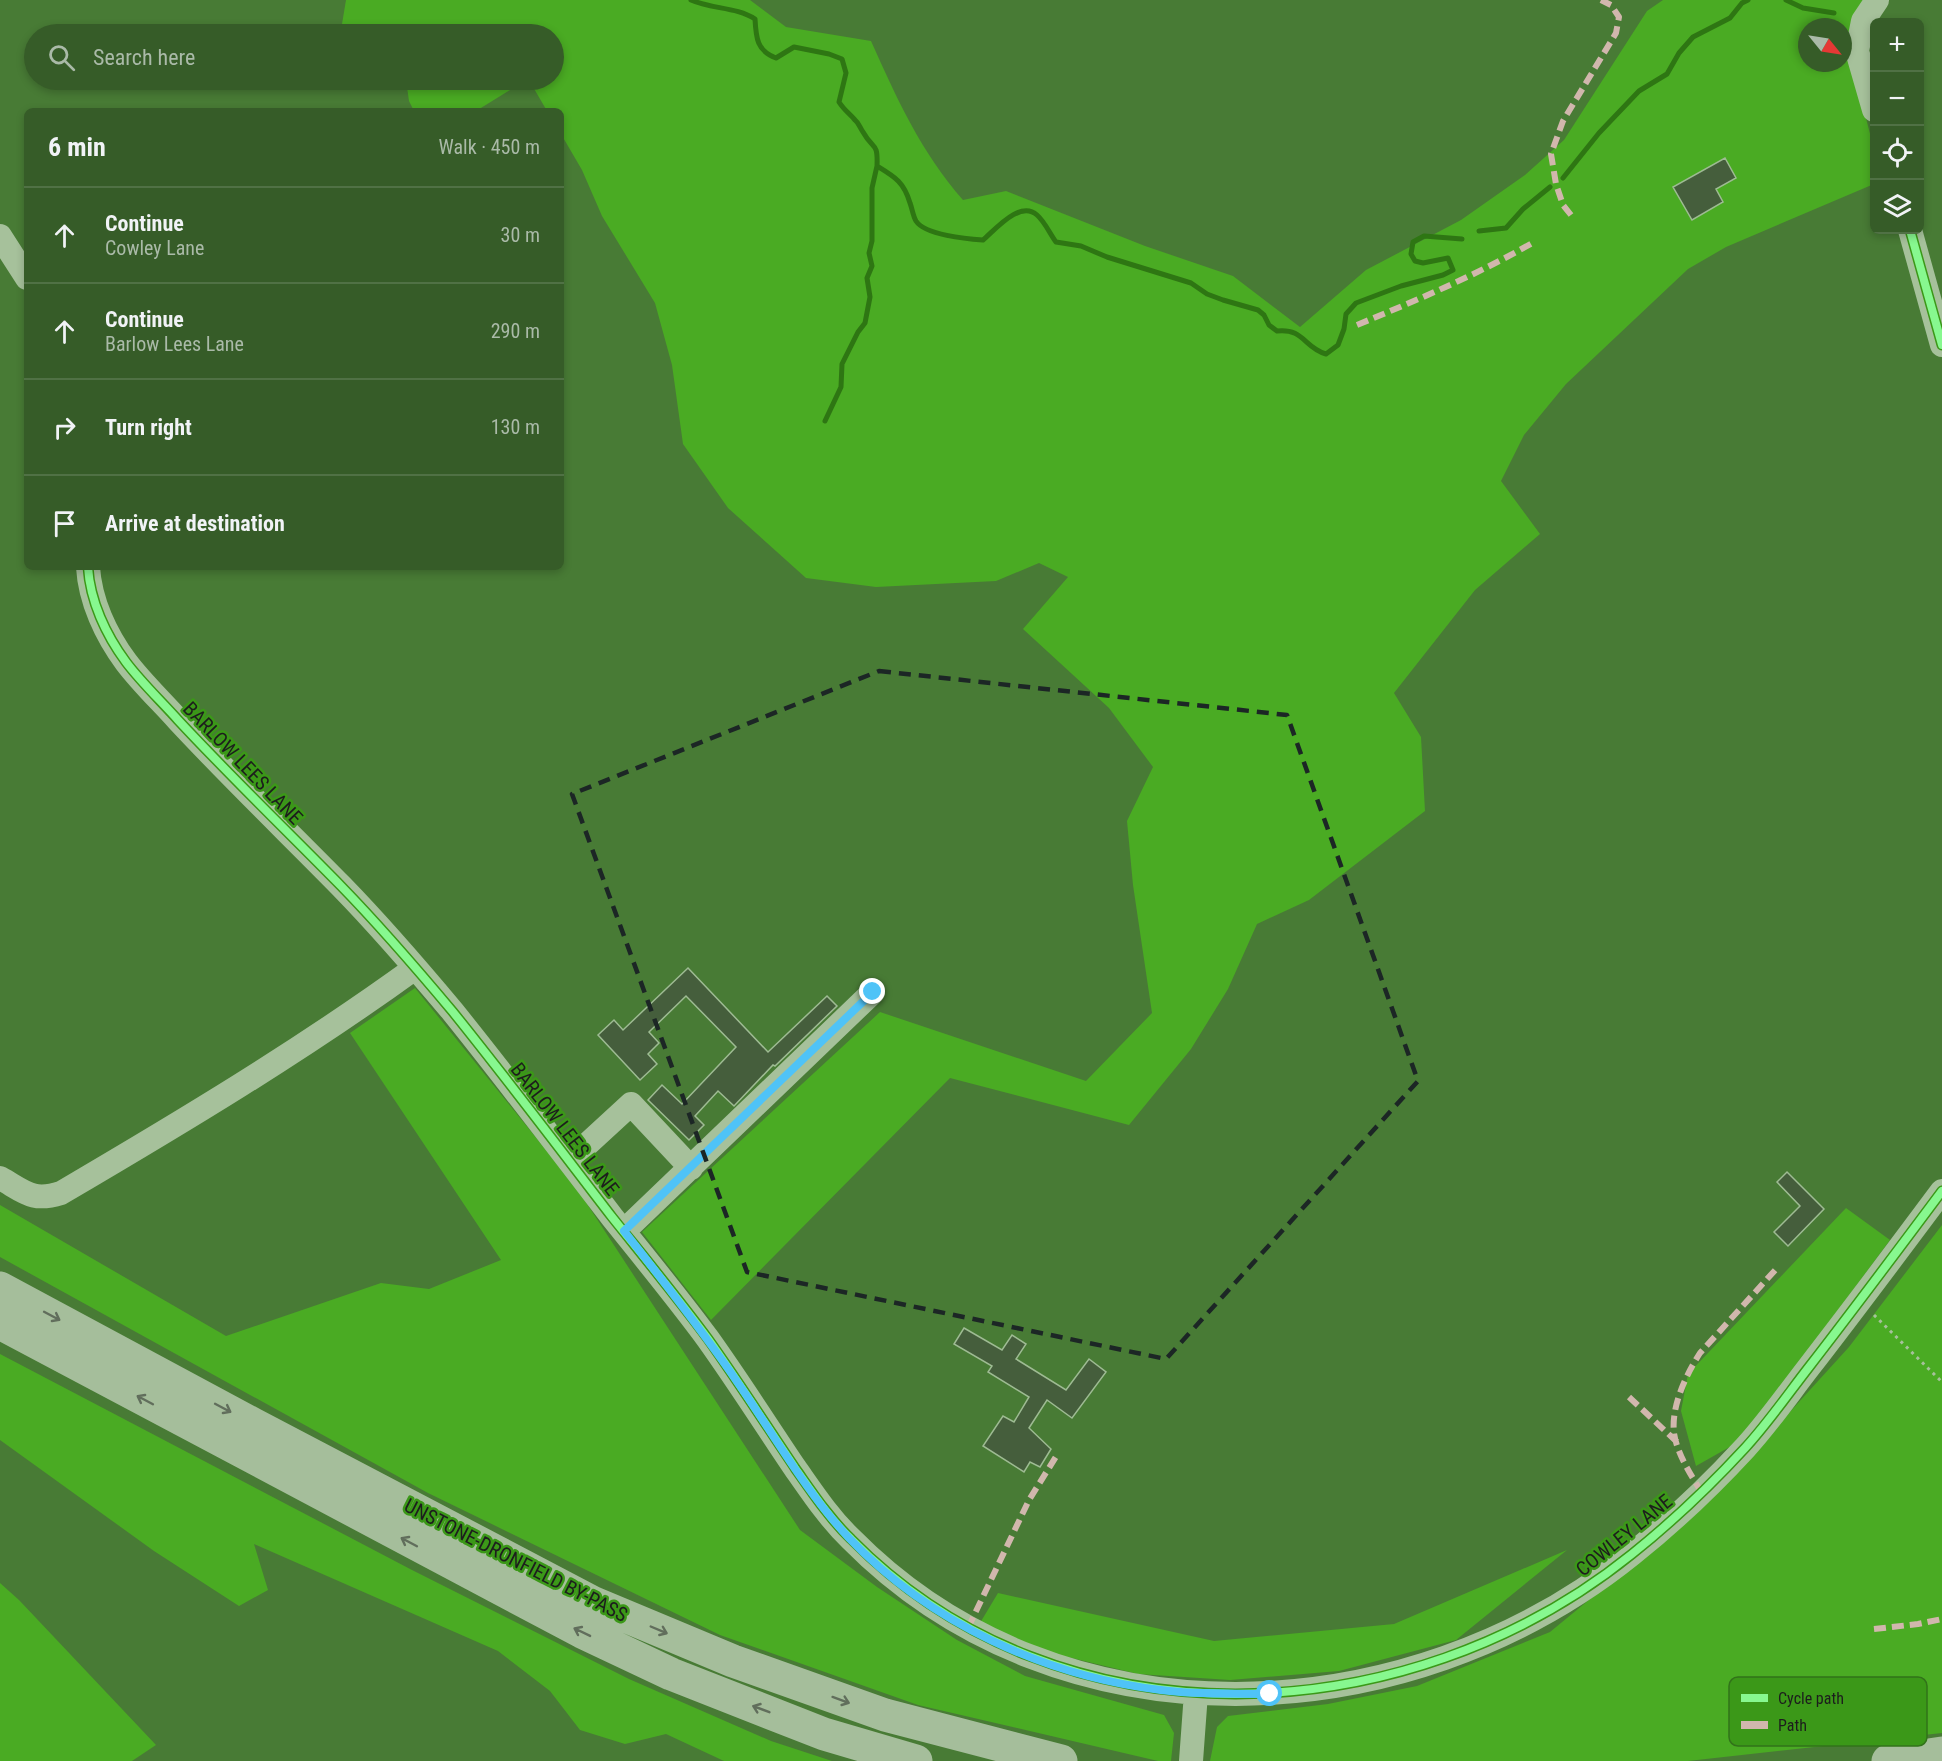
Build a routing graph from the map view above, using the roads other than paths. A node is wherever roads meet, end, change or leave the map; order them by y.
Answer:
1 (1877, 0) edge
2 (1870, 94) edge
3 (1911, 234) edge
4 (0, 236) edge
5 (24, 273) edge
6 (1942, 345) edge
7 (88, 570) edge
8 (415, 968) junction
9 (873, 992) dead end
10 (569, 1161) junction
11 (691, 1168) junction
12 (0, 1178) edge
13 (1942, 1191) edge
14 (624, 1231) junction
15 (0, 1288) edge
16 (0, 1323) edge
17 (1196, 1693) junction
18 (1942, 1753) edge
19 (1191, 1756) edge
20 (916, 1761) edge
21 (1061, 1761) edge
22 (1888, 1761) edge

1 - 2 street
3 - 6 street
4 - 5 street
7 - 8 street, BARLOW LEES LANE
8 - 10 street, BARLOW LEES LANE
8 - 12 street
9 - 11 street
10 - 11 street
10 - 14 street, BARLOW LEES LANE
11 - 14 street
13 - 17 street, COWLEY LANE
14 - 17 street, BARLOW LEES LANE
15 -> 21 highway, UNSTONE-DRONFIELD BY-PASS
20 -> 16 highway, UNSTONE-DRONFIELD BY-PASS
17 - 19 street
18 - 22 highway

